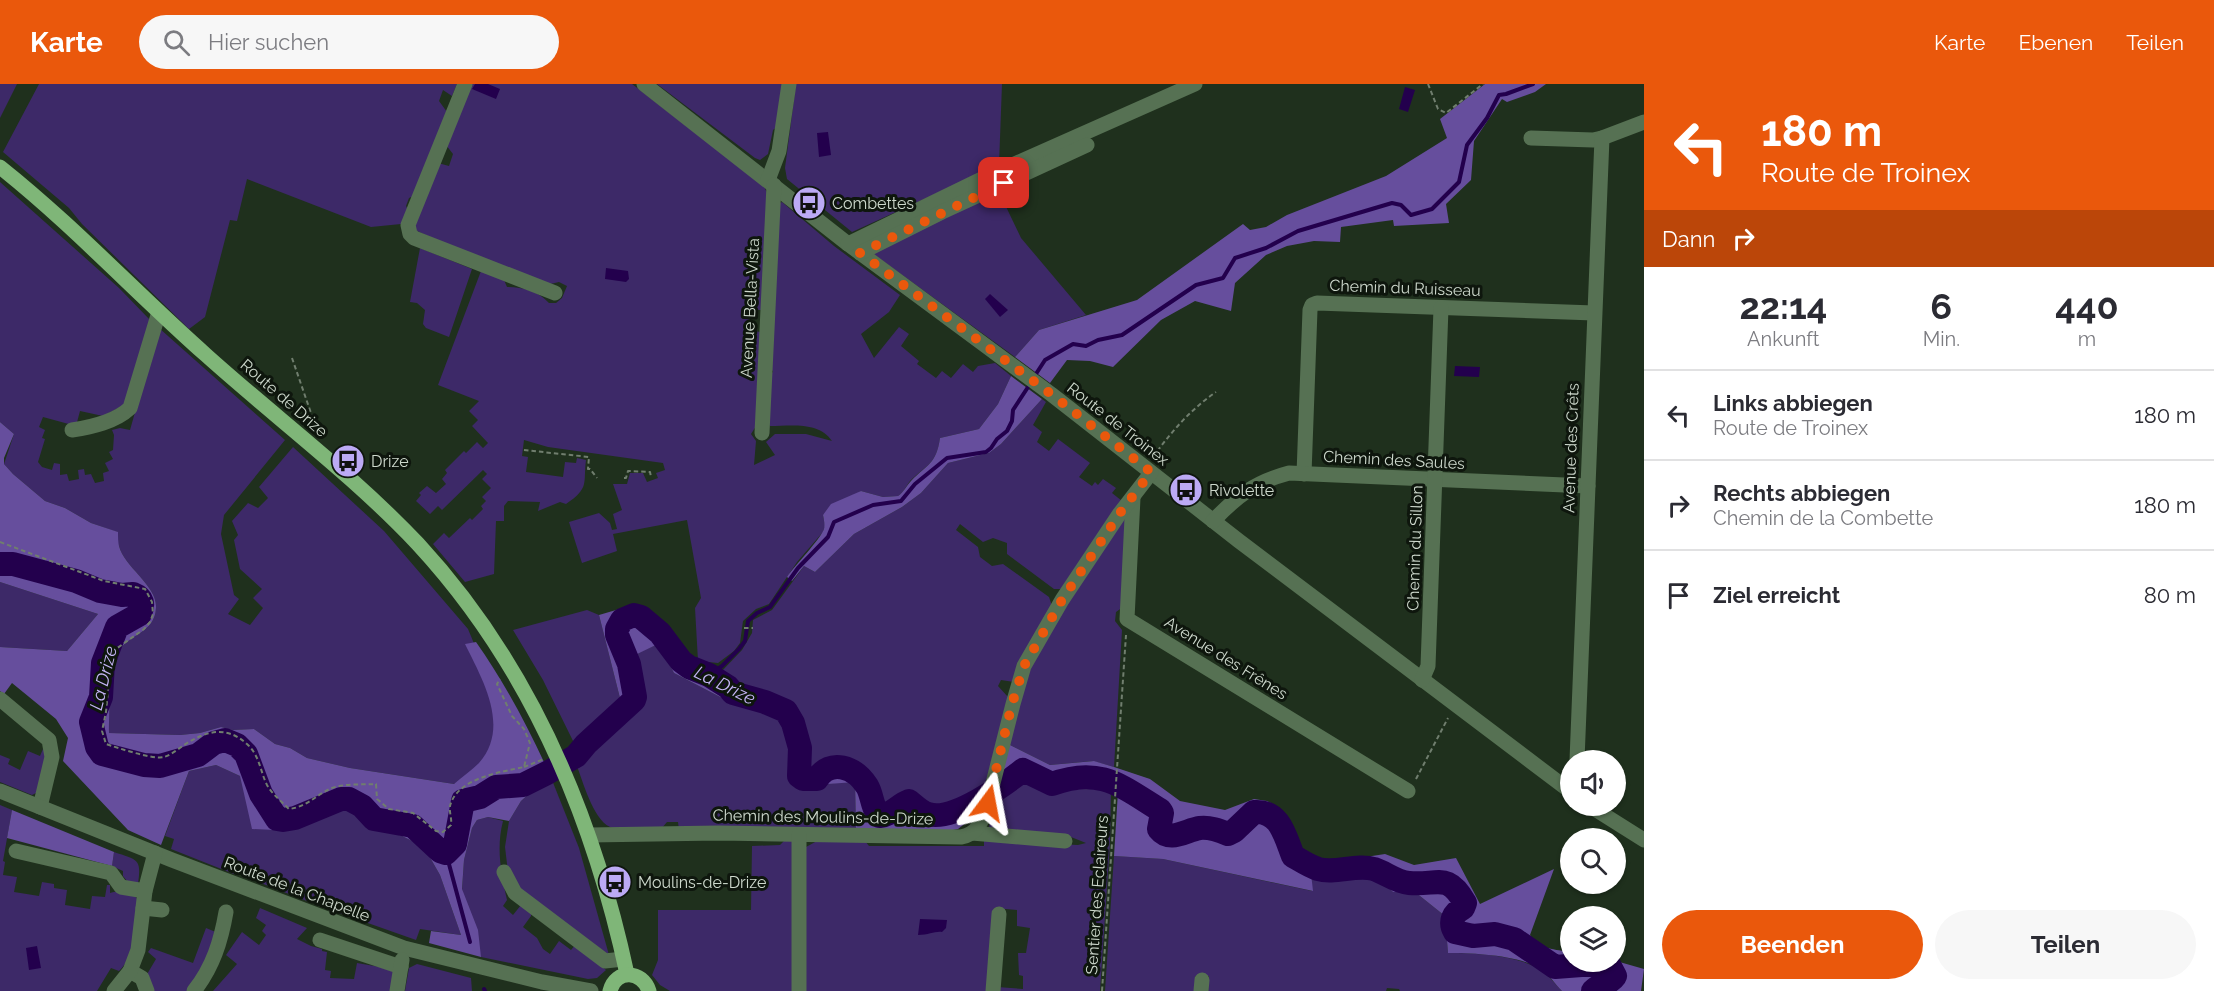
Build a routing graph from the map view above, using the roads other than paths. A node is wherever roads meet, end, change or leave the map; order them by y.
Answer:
1 (465, 84) edge
2 (644, 84) edge
3 (789, 84) edge
4 (1195, 84) edge
5 (1644, 122) edge
6 (1531, 138) dead end
7 (1602, 138) junction
8 (1087, 145) dead end
9 (0, 166) edge
10 (771, 183) junction
11 (854, 249) junction
12 (555, 293) dead end
13 (1440, 308) junction
14 (159, 312) junction
15 (1594, 314) junction
16 (72, 430) dead end
17 (762, 433) dead end
18 (1150, 467) junction
19 (1304, 474) junction
20 (1435, 481) junction
21 (1588, 486) junction
22 (1133, 498) junction
23 (1213, 520) junction
24 (1422, 680) junction
25 (0, 699) edge
26 (1577, 750) edge
27 (1560, 782) edge
28 (0, 791) edge
29 (1408, 791) road end
30 (40, 807) junction
31 (1606, 816) edge
32 (972, 833) junction
33 (590, 835) junction
34 (799, 835) junction
35 (1644, 840) edge
36 (1065, 841) dead end
37 (16, 851) dead end
38 (155, 853) junction
39 (504, 872) dead end
40 (145, 891) junction
41 (143, 908) junction
42 (162, 910) dead end
43 (226, 912) dead end
44 (999, 914) dead end
45 (320, 939) dead end
46 (404, 948) junction
47 (623, 959) junction
48 (401, 967) junction
49 (130, 970) junction
50 (627, 974) junction
51 (120, 989) edge
52 (147, 991) edge
53 (194, 991) edge
54 (397, 991) edge
55 (591, 991) edge
56 (610, 991) edge
57 (650, 991) edge
58 (799, 991) edge
59 (993, 991) edge

1 - 12 street
2 - 10 street, Route de Troinex
3 - 10 street, Avenue Bella-Vista
4 - 11 street
5 - 7 street
6 - 7 street
7 - 15 street, Avenue des Crêts
8 - 11 street
9 - 14 main road, Route de Drize
10 - 11 street, Route de Troinex
10 - 17 street, Avenue Bella-Vista
11 - 18 street, Route de Troinex
13 - 15 street, Chemin du Ruisseau
13 - 19 street, Chemin du Ruisseau
13 - 20 street, Chemin du Sillon
14 - 16 street
14 - 33 main road, Route de Drize
15 - 21 street, Avenue des Crêts
18 - 22 street
18 - 23 street, Route de Troinex
19 - 20 street, Chemin des Saules
19 - 23 street, Chemin des Saules
20 - 21 street, Chemin des Saules
20 - 24 street, Chemin du Sillon
21 - 26 street, Avenue des Crêts
22 - 29 street, Avenue des Frênes
22 - 32 street
23 - 24 street, Route de Troinex
24 - 27 street, Route de Troinex
25 - 30 street
28 - 30 street, Route de la Chapelle
30 - 38 street, Route de la Chapelle
31 - 35 street
32 - 34 street, Chemin des Moulins-de-Drize
32 - 36 street, Chemin des Moulins-de-Drize
33 - 34 street, Chemin des Moulins-de-Drize
33 - 47 main road, Route de Drize
34 - 58 street
37 - 40 street
38 - 40 street
38 - 46 street, Route de la Chapelle
39 - 47 street
40 - 41 street
41 - 42 street
41 - 49 street
43 - 53 street
44 - 59 street
45 - 48 street
46 - 48 street
46 - 55 street, Route de la Chapelle
47 - 50 main road, Route de Drize
48 - 54 street
49 - 51 street
49 - 52 street
50 - 56 main road
50 - 57 main road

